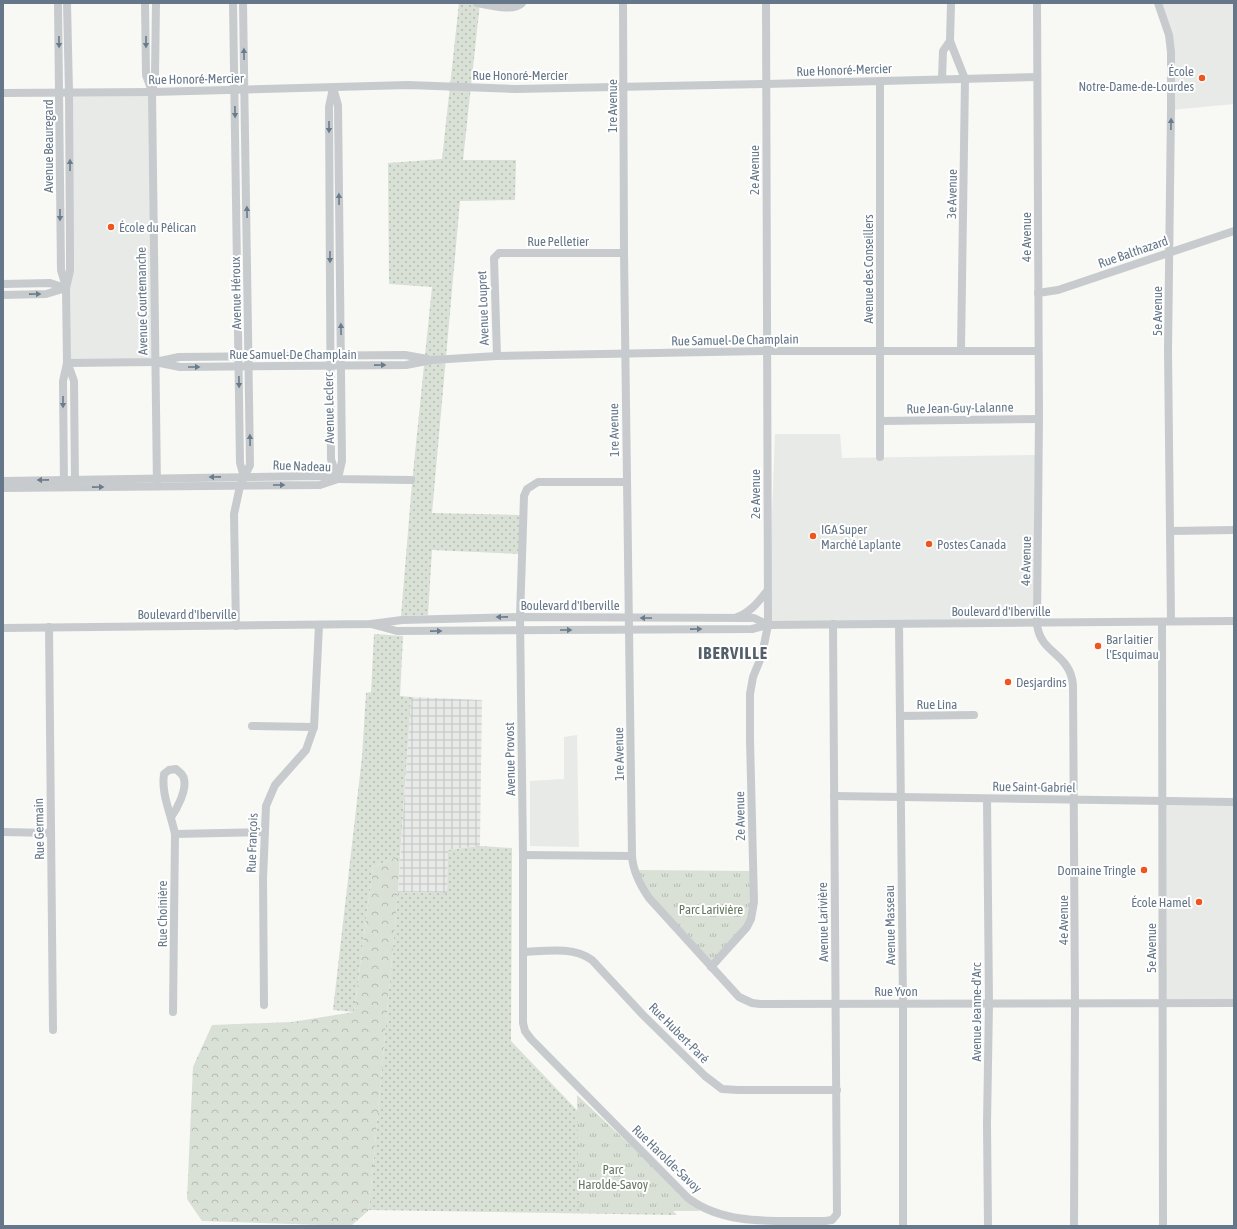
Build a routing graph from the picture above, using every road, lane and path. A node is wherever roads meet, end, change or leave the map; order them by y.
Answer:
1 (58, 3) edge
2 (67, 3) edge
3 (146, 3) edge
4 (156, 3) edge
5 (233, 3) edge
6 (243, 3) edge
7 (477, 3) edge
8 (522, 3) edge
9 (623, 3) edge
10 (766, 3) edge
11 (950, 3) edge
12 (1037, 3) edge
13 (1158, 3) edge
14 (950, 41) junction
15 (1037, 76) junction
16 (942, 79) junction
17 (965, 79) junction
18 (880, 81) junction
19 (766, 84) junction
20 (624, 87) junction
21 (333, 88) junction
22 (235, 90) junction
23 (244, 90) junction
24 (59, 92) junction
25 (69, 92) junction
26 (152, 92) junction
27 (3, 93) edge
28 (329, 150) junction
29 (338, 150) junction
30 (236, 228) junction
31 (247, 228) junction
32 (1234, 230) edge
33 (1169, 252) junction
34 (624, 253) junction
35 (494, 258) joint
36 (3, 284) edge
37 (66, 288) junction
38 (330, 288) junction
39 (340, 288) junction
40 (1038, 293) junction
41 (3, 294) edge
42 (879, 350) junction
43 (961, 350) junction
44 (767, 351) junction
45 (1038, 351) junction
46 (626, 355) junction
47 (250, 356) junction
48 (330, 356) junction
49 (341, 356) junction
50 (497, 356) junction
51 (239, 357) junction
52 (432, 360) junction
53 (155, 362) junction
54 (68, 363) junction
55 (249, 366) junction
56 (331, 366) junction
57 (341, 366) junction
58 (238, 367) junction
59 (1039, 419) junction
60 (881, 421) junction
61 (880, 457) dead end
62 (244, 477) junction
63 (337, 479) junction
64 (411, 480) dead end
65 (3, 481) edge
66 (156, 482) junction
67 (627, 482) junction
68 (64, 483) junction
69 (75, 483) junction
70 (240, 486) junction
71 (3, 488) edge
72 (1234, 530) edge
73 (1171, 531) junction
74 (767, 591) junction
75 (520, 617) junction
76 (629, 618) junction
77 (732, 618) junction
78 (1234, 621) edge
79 (1162, 622) junction
80 (1171, 622) junction
81 (1037, 623) junction
82 (372, 624) junction
83 (832, 624) junction
84 (899, 624) junction
85 (319, 625) junction
86 (768, 625) junction
87 (236, 626) junction
88 (49, 627) junction
89 (3, 628) edge
90 (520, 630) junction
91 (629, 630) junction
92 (974, 715) dead end
93 (900, 716) junction
94 (252, 726) dead end
95 (314, 727) junction
96 (834, 796) junction
97 (901, 797) junction
98 (987, 798) junction
99 (1074, 800) junction
100 (1163, 801) junction
101 (1234, 802) edge
102 (171, 817) junction
103 (3, 832) edge
104 (265, 832) junction
105 (51, 833) junction
106 (175, 834) junction
107 (523, 855) junction
108 (632, 856) junction
109 (523, 952) junction
110 (711, 967) junction
111 (836, 1003) junction
112 (903, 1003) junction
113 (989, 1003) junction
114 (1075, 1003) junction
115 (1164, 1003) junction
116 (1234, 1003) edge
117 (264, 1005) dead end
118 (173, 1012) dead end
119 (53, 1030) dead end
120 (524, 1030) joint
121 (837, 1090) junction
122 (834, 1218) joint
123 (903, 1226) edge
124 (988, 1226) edge
125 (1074, 1226) edge
126 (1163, 1226) edge

1 -> 24 street, Avenue Beauregard
2 - 25 street, Avenue Beauregard
3 -> 26 street, Avenue Courtemanche
4 - 26 street, Avenue Courtemanche
5 - 22 street, Avenue Héroux
23 -> 6 street, Avenue Héroux
7 - 8 street
9 - 20 street, 1re Avenue
10 - 19 street, 2e Avenue
11 - 14 street, 3e Avenue
12 - 15 street, 4e Avenue
33 -> 13 street, 5e Avenue
14 - 16 street, 3e Avenue
14 - 17 street, 3e Avenue
15 - 17 street, Rue Honoré-Mercier
15 - 40 street, 4e Avenue
16 - 17 street, Rue Honoré-Mercier
16 - 18 street, Rue Honoré-Mercier
17 - 43 street, 3e Avenue
18 - 19 street, Rue Honoré-Mercier
18 - 42 street, Avenue des Conseillers
19 - 20 street, Rue Honoré-Mercier
19 - 44 street, 2e Avenue
20 - 21 street, Rue Honoré-Mercier
20 - 34 street, 1re Avenue
21 - 23 street, Rue Honoré-Mercier
21 -> 28 street, Avenue Leclerc
21 - 29 street, Avenue Leclerc
22 - 23 street, Rue Honoré-Mercier
22 - 26 street, Rue Honoré-Mercier
22 -> 30 street, Avenue Héroux
31 -> 23 street, Avenue Héroux
24 - 25 street, Rue Honoré-Mercier
24 - 27 street, Rue Honoré-Mercier
24 -> 37 street, Avenue Beauregard
25 - 26 street, Rue Honoré-Mercier
37 -> 25 street, Avenue Beauregard
26 - 53 street, Avenue Courtemanche
28 - 29 street
28 -> 38 street, Avenue Leclerc
39 -> 29 street, Avenue Leclerc
30 - 31 street
30 - 51 street, Avenue Héroux
31 - 47 street, Avenue Héroux
32 - 33 street, Rue Balthazard
33 - 40 street, Rue Balthazard
33 - 73 street, 5e Avenue
34 - 35 street, Rue Pelletier
34 - 46 street, 1re Avenue
35 - 50 street, Avenue Loupret
36 - 37 street
41 -> 37 street
37 - 54 street, Avenue Beauregard
38 - 39 street
38 - 48 street, Avenue Leclerc
49 -> 39 street, Avenue Leclerc
40 - 45 street, 4e Avenue
42 - 43 street, Rue Samuel-De Champlain
42 - 44 street, Rue Samuel-De Champlain
42 - 60 street, Avenue des Conseillers
43 - 45 street, Rue Samuel-De Champlain
44 - 46 street, Rue Samuel-De Champlain
44 - 74 street, 2e Avenue
45 - 59 street, 4e Avenue
46 - 50 street, Rue Samuel-De Champlain
46 - 67 street, 1re Avenue
47 - 48 street, Rue Samuel-De Champlain
47 - 51 street, Rue Samuel-De Champlain
47 - 55 street, Avenue Héroux
48 - 49 street, Rue Samuel-De Champlain
48 - 56 street, Avenue Leclerc
49 - 52 street, Rue Samuel-De Champlain
49 - 57 street, Avenue Leclerc
50 - 52 street, Rue Samuel-De Champlain
51 - 53 street, Rue Samuel-De Champlain
51 - 58 street, Avenue Héroux
57 -> 52 street, Rue Samuel-De Champlain
53 - 54 street, Rue Samuel-De Champlain
53 -> 58 street, Rue Samuel-De Champlain
53 - 66 street, Avenue Courtemanche
54 -> 68 street, Avenue Beauregard
54 - 69 street, Avenue Beauregard
55 - 56 street, Rue Samuel-De Champlain
55 - 58 street, Rue Samuel-De Champlain
62 -> 55 street, Avenue Héroux
56 - 57 street, Rue Samuel-De Champlain
56 - 63 street, Avenue Leclerc
57 - 63 street, Avenue Leclerc
58 -> 62 street, Avenue Héroux
59 - 60 street, Rue Jean-Guy-Lalanne
59 - 81 street, 4e Avenue
60 - 61 street, Avenue des Conseillers
62 - 63 street, Rue Nadeau
62 -> 66 street, Rue Nadeau
62 - 70 street, Avenue Héroux
63 - 64 street
70 -> 63 street, Rue Nadeau
68 -> 65 street, Rue Nadeau
66 - 69 street, Rue Nadeau
66 - 70 street, Rue Nadeau
67 - 75 street, Avenue Provost
67 - 76 street, 1re Avenue
68 - 69 street, Rue Nadeau
68 - 71 street, Rue Nadeau
70 - 87 street, Avenue Héroux
72 - 73 street
73 - 80 street, 5e Avenue
74 - 77 street
74 - 86 street, 2e Avenue
75 - 76 street, Boulevard d'Iberville
75 -> 82 street, Boulevard d'Iberville
75 - 90 street, Avenue Provost
77 -> 76 street, Boulevard d'Iberville
76 - 91 street, 1re Avenue
77 - 86 street, Boulevard d'Iberville
78 - 80 street, Boulevard d'Iberville
79 - 80 street, Boulevard d'Iberville
79 - 81 street, Boulevard d'Iberville
79 - 100 street, 5e Avenue
81 - 84 street, Boulevard d'Iberville
81 - 99 street, 4e Avenue
82 - 85 street, Boulevard d'Iberville
82 -> 90 street, Boulevard d'Iberville
83 - 84 street, Boulevard d'Iberville
83 - 86 street, Boulevard d'Iberville
83 - 96 street, Avenue Larivière
84 - 93 street, Avenue Masseau
85 - 87 street, Boulevard d'Iberville
85 - 95 street, Rue François
91 -> 86 street, Boulevard d'Iberville
86 - 110 street, 2e Avenue
87 - 88 street, Boulevard d'Iberville
88 - 89 street, Boulevard d'Iberville
88 - 105 street, Rue Germain
90 -> 91 street, Boulevard d'Iberville
90 - 107 street, Avenue Provost
91 - 108 street, 1re Avenue
92 - 93 street, Rue Lina
93 - 97 street, Avenue Masseau
94 - 95 street
95 - 104 street, Rue François
96 - 97 street, Rue Saint-Gabriel
96 - 111 street, Avenue Larivière
97 - 98 street, Rue Saint-Gabriel
97 - 112 street, Avenue Masseau
98 - 99 street, Rue Saint-Gabriel
98 - 113 street, Avenue Jeanne-d'Arc
99 - 100 street, Rue Saint-Gabriel
99 - 114 street, 4e Avenue
100 - 101 street, Rue Saint-Gabriel
100 - 115 street, 5e Avenue
102 - 102 street, Rue Choinière
102 - 106 street, Rue Choinière
103 - 105 street
104 - 106 street
104 - 117 street, Rue François
105 - 119 street, Rue Germain
106 - 118 street, Rue Choinière
107 - 108 street
107 - 109 street, Avenue Provost
108 - 110 street, Rue Yvon
109 - 120 street, Avenue Provost
109 - 121 street, Rue Hubert-Paré
110 - 111 street, Rue Yvon
111 - 112 street, Rue Yvon
111 - 121 street, Avenue Larivière
112 - 113 street, Rue Yvon
112 - 123 street, Avenue Masseau
113 - 114 street, Rue Yvon
113 - 124 street, Avenue Jeanne-d'Arc
114 - 115 street, Rue Yvon
114 - 125 street, 4e Avenue
115 - 116 street, Rue Yvon
115 - 126 street, 5e Avenue
120 - 122 street, Rue Harolde-Savoy
121 - 122 street, Avenue Larivière

